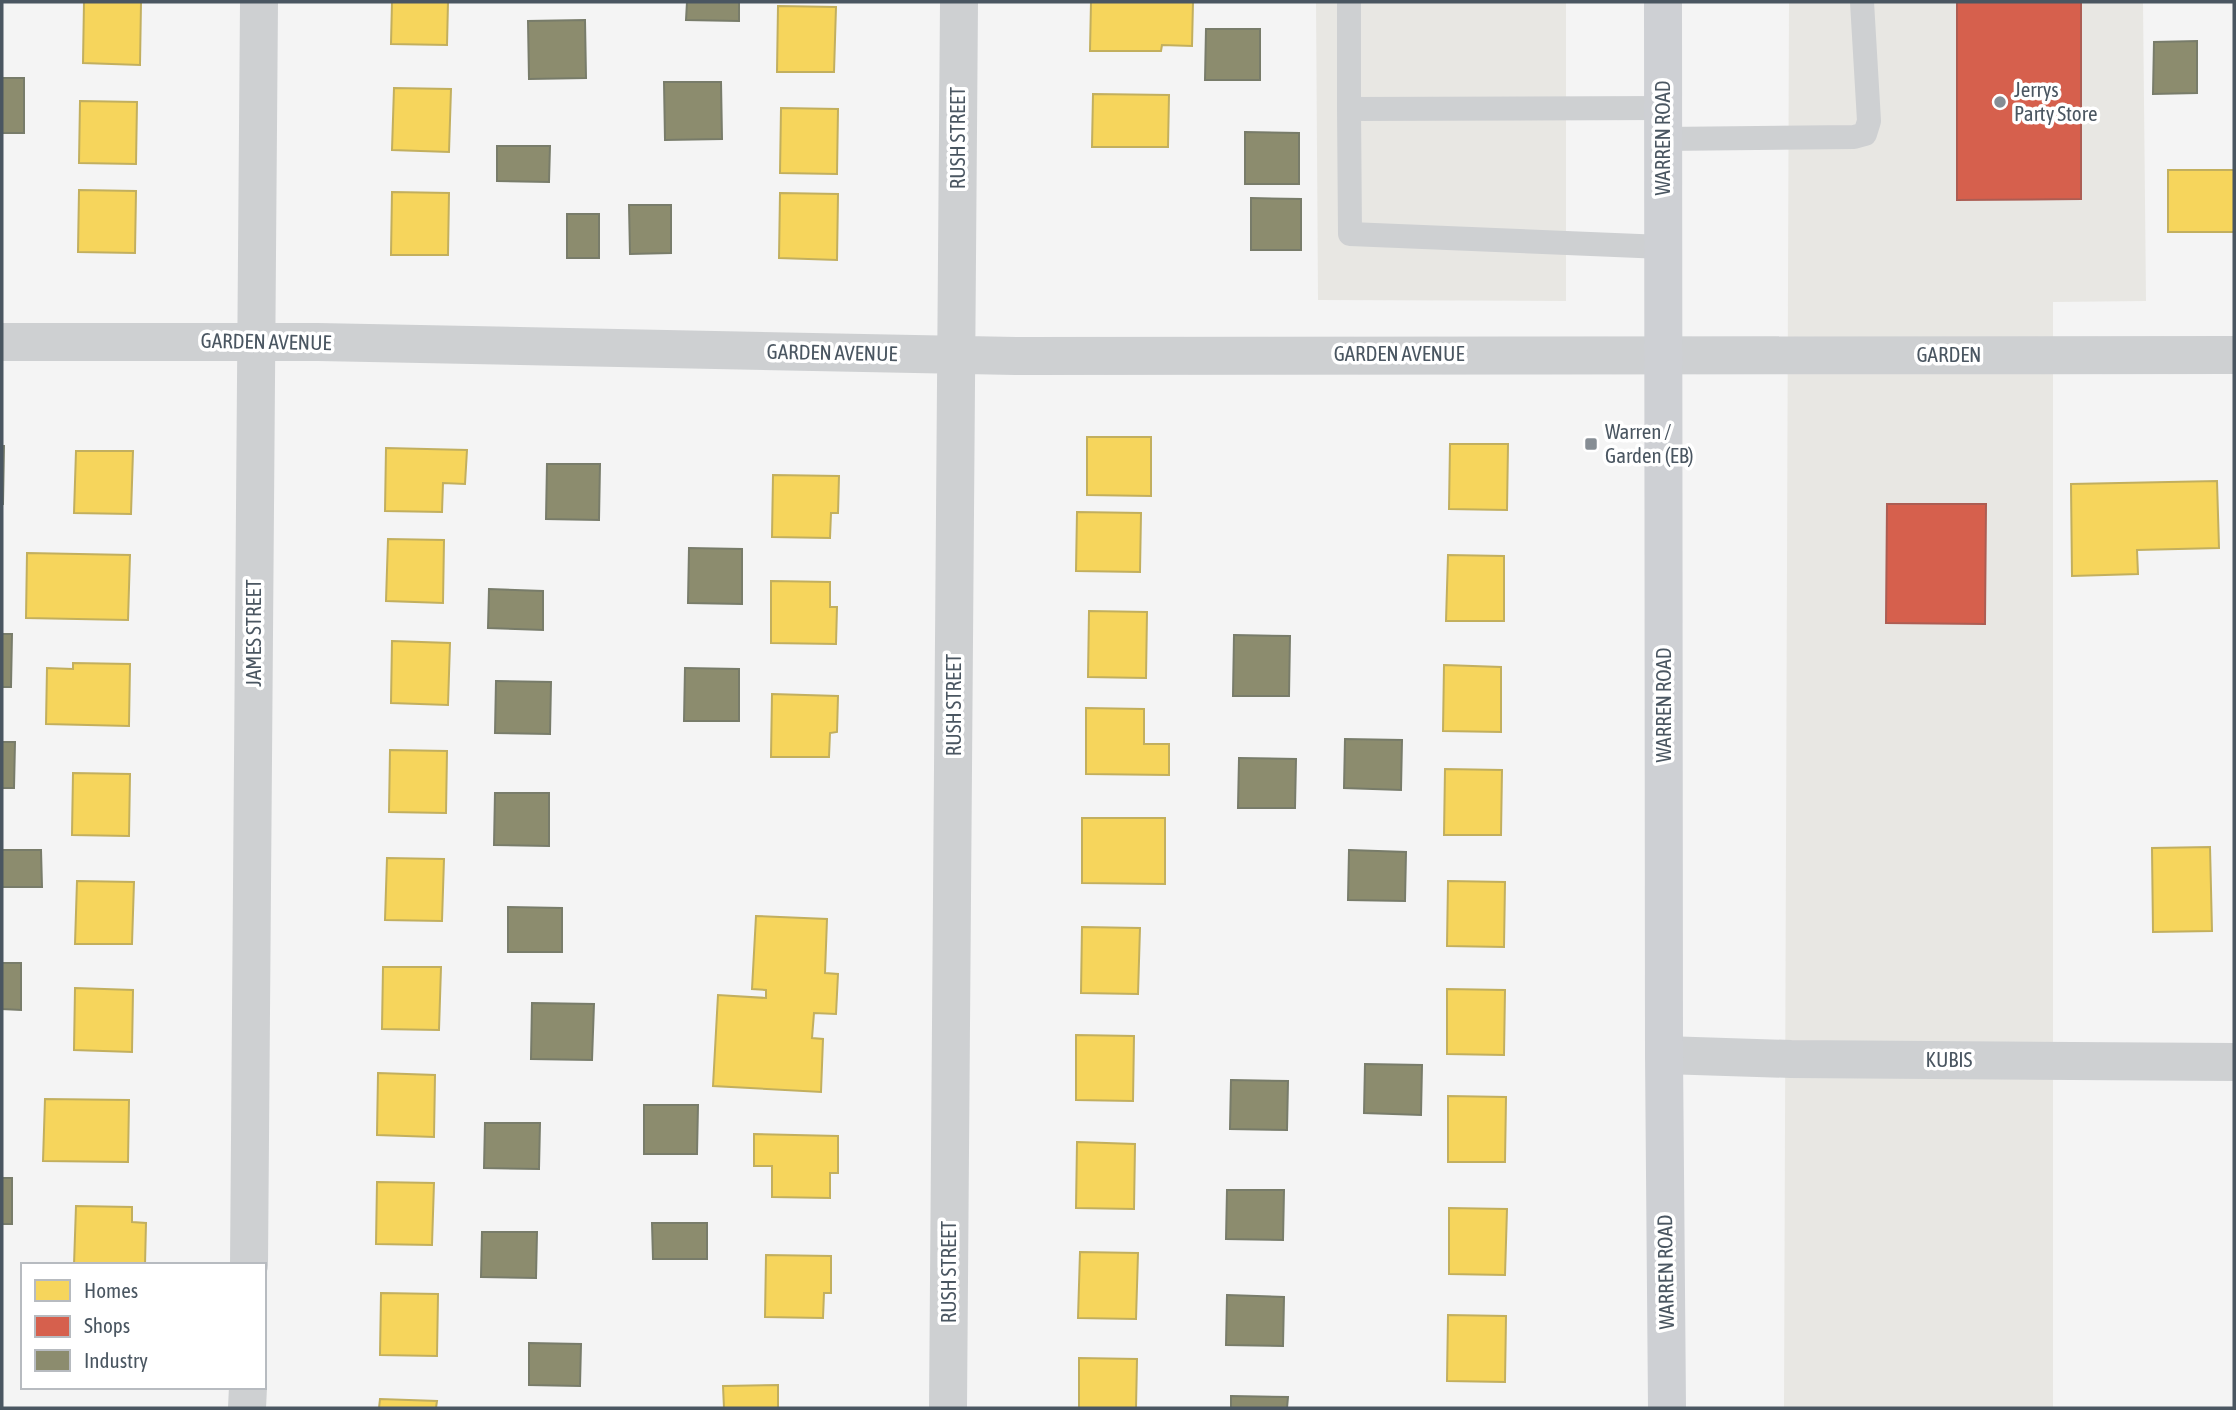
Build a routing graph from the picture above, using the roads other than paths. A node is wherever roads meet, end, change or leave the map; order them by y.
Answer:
1 (259, 2) edge
2 (959, 2) edge
3 (1349, 2) edge
4 (1663, 2) edge
5 (1862, 2) edge
6 (1349, 109) junction
7 (1663, 124) junction
8 (1663, 247) junction
9 (2, 342) edge
10 (257, 342) junction
11 (956, 354) junction
12 (1663, 355) junction
13 (2234, 355) edge
14 (1664, 1055) junction
15 (2234, 1062) edge
16 (249, 1263) edge
17 (248, 1389) edge
18 (247, 1408) edge
19 (948, 1408) edge
20 (1667, 1408) edge

1 - 10 street, JAMES STREET
2 - 11 street, RUSH STREET
3 - 6 lane
4 - 7 main road, WARREN ROAD
5 - 7 lane
6 - 7 lane
6 - 8 lane
7 - 8 main road, WARREN ROAD
8 - 12 main road, WARREN ROAD
9 - 10 street, GARDEN AVENUE
10 - 11 street, GARDEN AVENUE
10 - 16 street, JAMES STREET
11 - 12 street, GARDEN AVENUE
11 - 19 street, RUSH STREET
12 - 13 street, GARDEN
12 - 14 main road, WARREN ROAD
14 - 15 street, KUBIS
14 - 20 main road, WARREN ROAD
17 - 18 street

